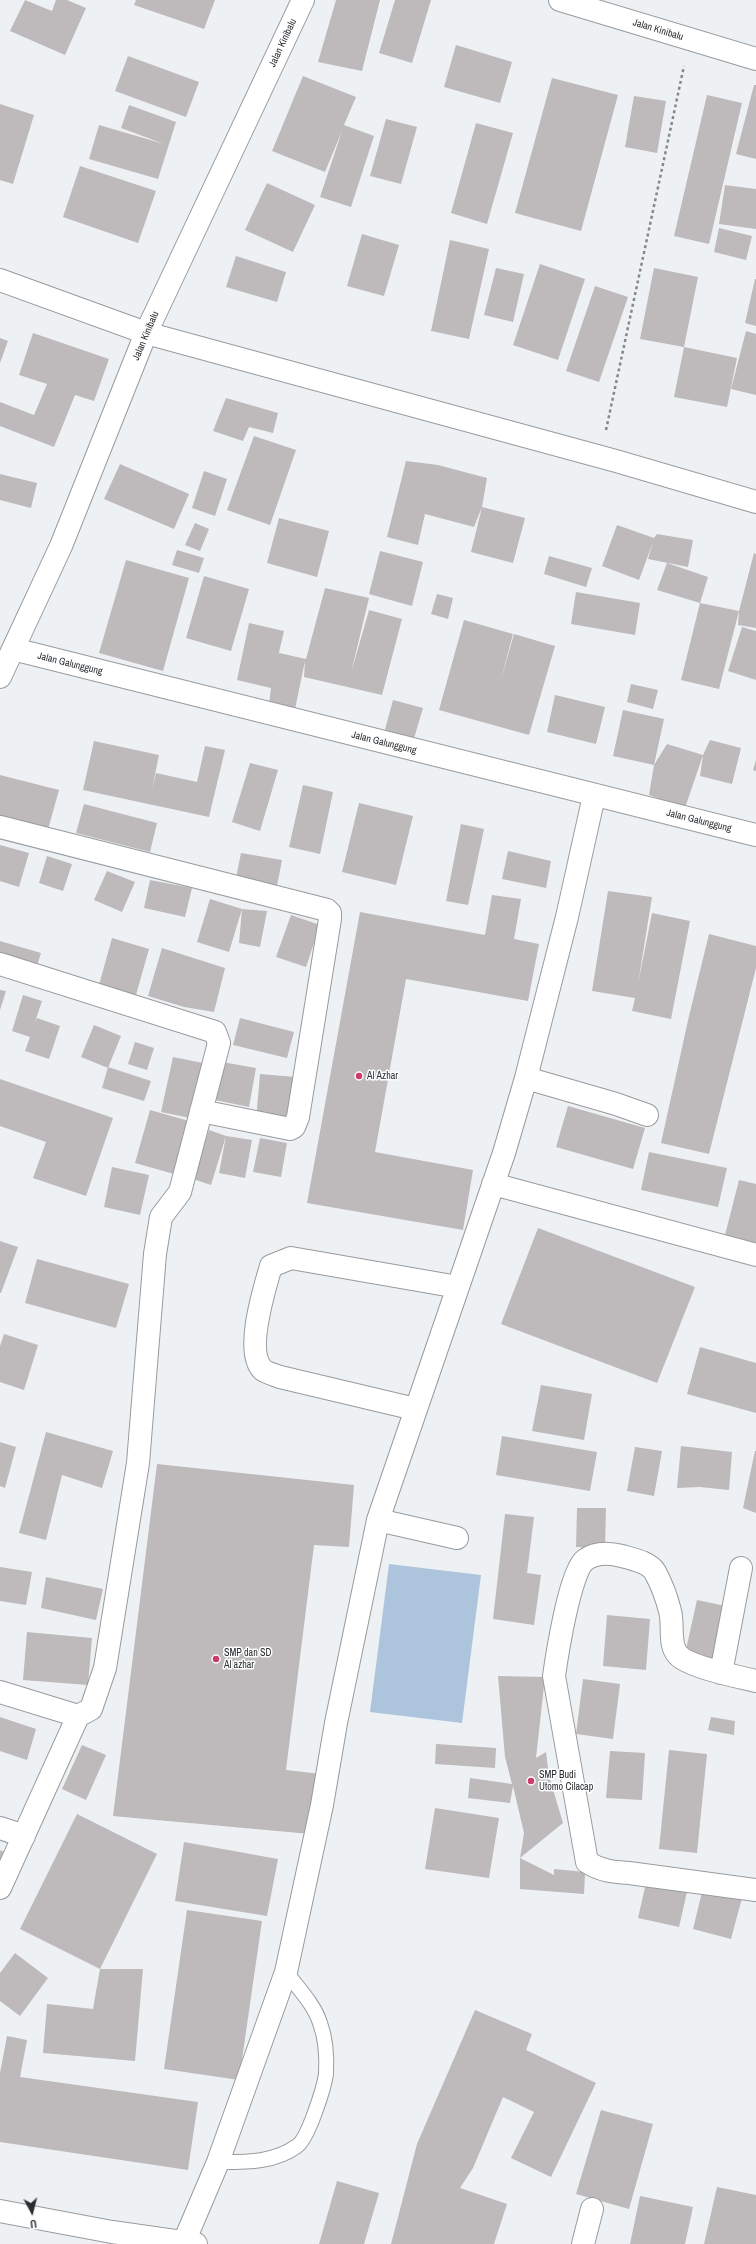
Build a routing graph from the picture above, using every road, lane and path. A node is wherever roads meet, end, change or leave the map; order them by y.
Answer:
1 (303, 0) edge
2 (560, 0) edge
3 (690, 40) junction
4 (756, 59) edge
5 (0, 280) edge
6 (146, 333) junction
7 (601, 457) junction
8 (756, 502) edge
9 (13, 650) junction
10 (0, 678) edge
11 (594, 796) junction
12 (0, 827) edge
13 (756, 835) edge
14 (0, 964) edge
15 (526, 1078) junction
16 (201, 1111) junction
17 (647, 1115) dead end
18 (493, 1184) junction
19 (756, 1255) edge
20 (458, 1287) junction
21 (415, 1410) junction
22 (378, 1520) junction
23 (457, 1538) dead end
24 (741, 1568) dead end
25 (722, 1673) junction
26 (756, 1681) edge
27 (0, 1692) edge
28 (78, 1716) junction
29 (0, 1828) edge
30 (24, 1836) junction
31 (0, 1888) edge
32 (756, 1890) edge
33 (286, 1972) junction
34 (218, 2162) junction
35 (592, 2209) dead end
36 (0, 2211) edge
37 (110, 2238) edge
38 (190, 2243) edge
39 (583, 2244) edge

1 - 6 street, Jalan Kinibalu
2 - 3 street, Jalan Kinibalu
3 - 4 street, Jalan Kinibalu
3 - 7 path
5 - 6 street
6 - 7 street
6 - 9 street, Jalan Kinibalu
7 - 8 street
9 - 10 street, Jalan Kinibalu
9 - 11 street, Jalan Galunggung
11 - 13 street, Jalan Galunggung
11 - 15 street
12 - 16 street
14 - 16 street
15 - 17 street
15 - 18 street
16 - 28 street
18 - 19 street
18 - 20 street
20 - 21 street
20 - 21 street
21 - 22 street
22 - 23 street
22 - 33 street
24 - 25 street
25 - 26 street
25 - 32 street
27 - 28 street
28 - 30 street
29 - 30 street
30 - 31 street
33 - 34 street
33 - 34 lane
34 - 38 street
35 - 39 street
36 - 37 street
37 - 38 street

